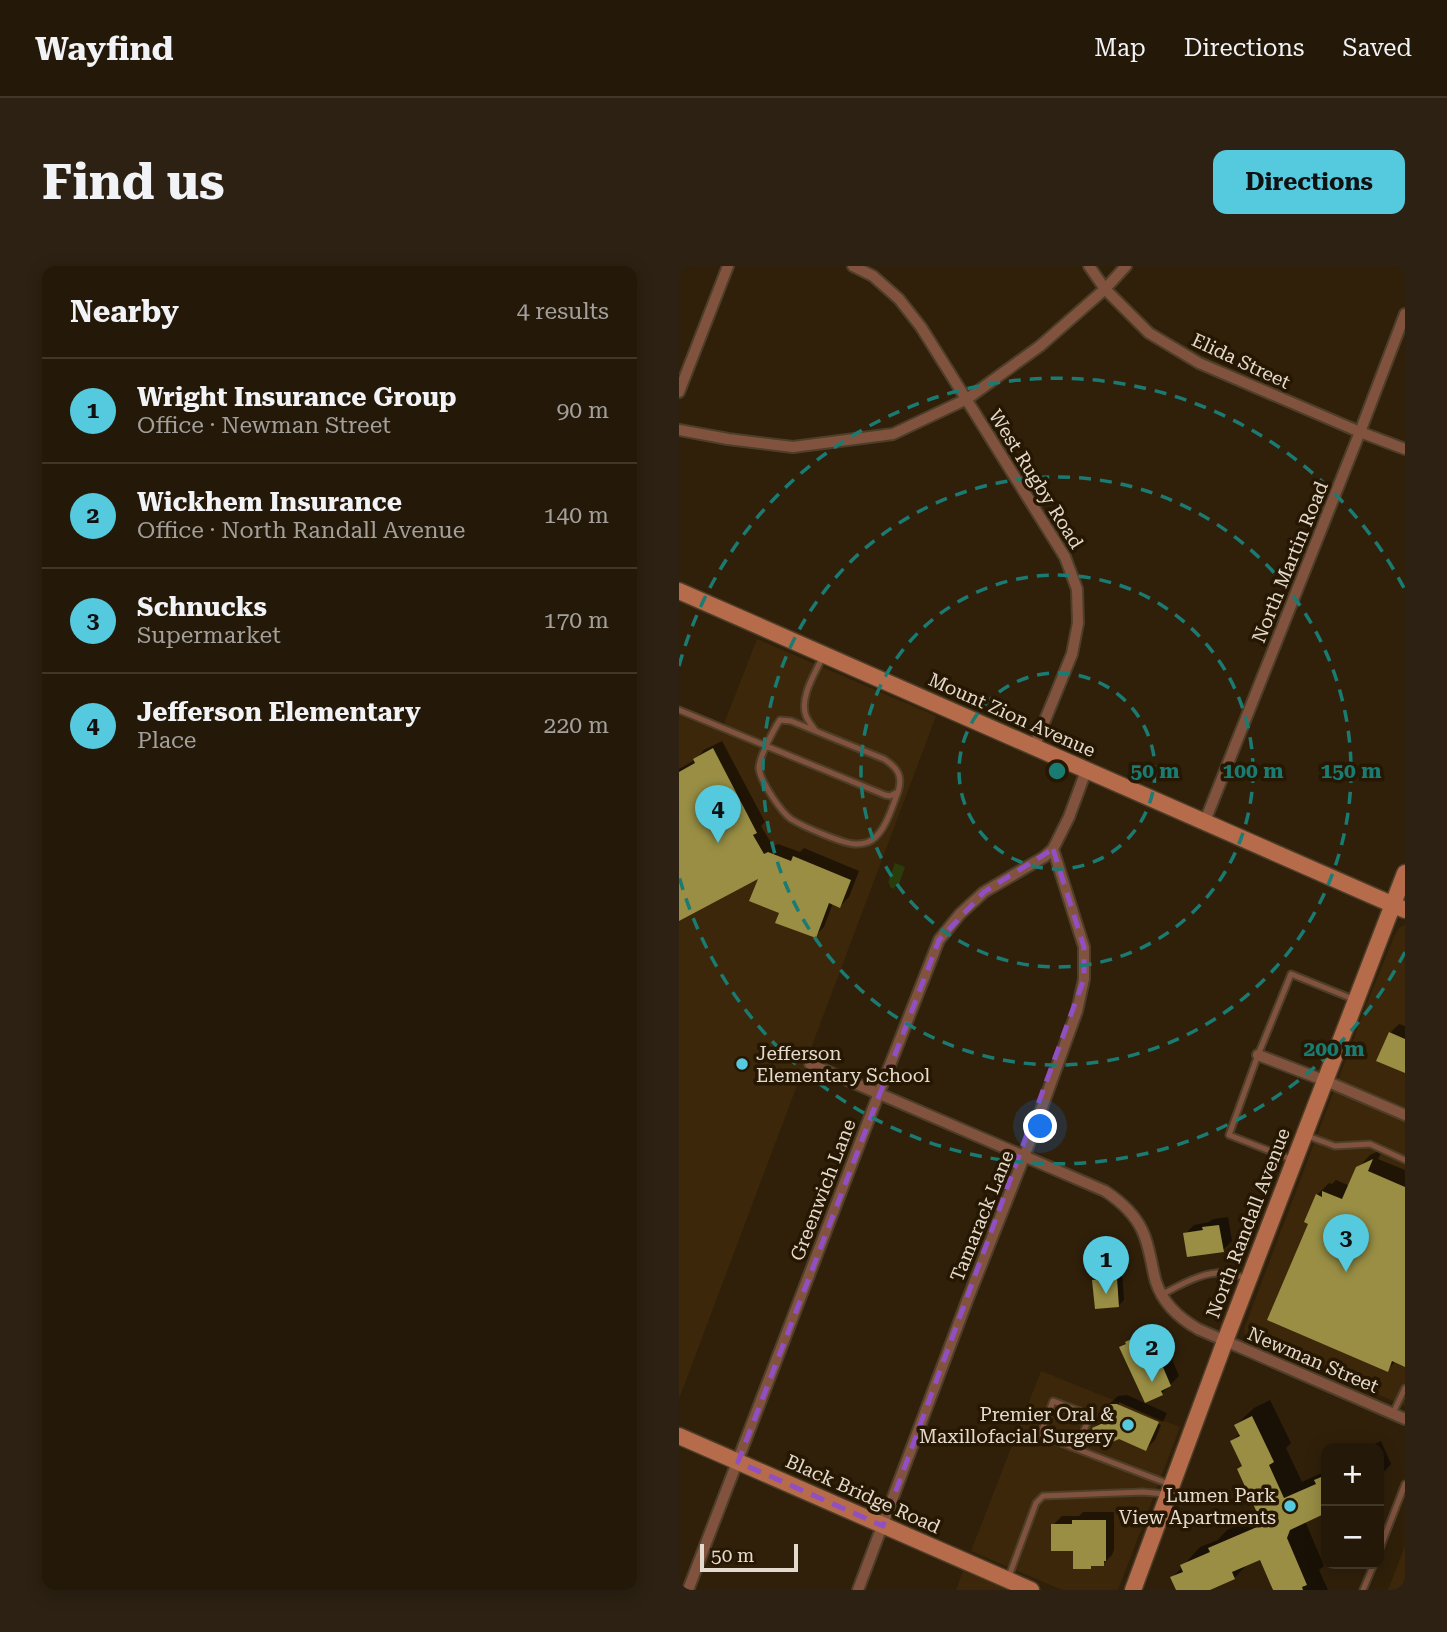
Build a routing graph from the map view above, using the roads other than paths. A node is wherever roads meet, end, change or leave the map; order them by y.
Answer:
1 (728, 266) edge
2 (853, 266) edge
3 (1089, 266) edge
4 (1126, 266) edge
5 (1105, 289) junction
6 (1405, 314) edge
7 (679, 392) edge
8 (967, 399) junction
9 (679, 430) edge
10 (1360, 432) junction
11 (1405, 449) edge
12 (679, 591) edge
13 (823, 654) junction
14 (679, 710) edge
15 (815, 730) junction
16 (1034, 747) junction
17 (766, 748) junction
18 (1086, 771) junction
19 (898, 792) junction
20 (1205, 821) junction
21 (1053, 849) junction
22 (1405, 873) edge
23 (1399, 907) edge
24 (1356, 1000) junction
25 (1258, 1055) junction
26 (810, 1064) dead end
27 (1326, 1081) junction
28 (879, 1093) junction
29 (1405, 1115) edge
30 (1305, 1135) junction
31 (1024, 1157) junction
32 (1295, 1160) junction
33 (1405, 1160) edge
34 (1249, 1280) junction
35 (1161, 1295) junction
36 (1225, 1341) junction
37 (1405, 1388) edge
38 (1393, 1414) junction
39 (1405, 1419) edge
40 (679, 1436) edge
41 (1077, 1449) junction
42 (739, 1462) junction
43 (1405, 1483) edge
44 (1170, 1490) junction
45 (883, 1526) junction
46 (1384, 1538) edge
47 (1372, 1569) edge
48 (1008, 1580) junction
49 (688, 1590) edge
50 (857, 1590) edge
51 (1031, 1590) edge
52 (1133, 1590) edge
53 (1363, 1590) edge

1 - 7 street
2 - 8 street, West Rugby Road
3 - 5 street, Elida Street
4 - 5 street
5 - 8 street
5 - 10 street, Elida Street
6 - 10 street, North Martin Road
8 - 9 street
8 - 16 street, West Rugby Road
10 - 11 street, Elida Street
10 - 20 street, North Martin Road
12 - 13 street, Mount Zion Avenue
13 - 15 lane
13 - 16 street, Mount Zion Avenue
14 - 17 lane
15 - 17 lane
15 - 19 lane
16 - 18 street, Mount Zion Avenue
17 - 19 lane
17 - 19 lane
18 - 20 street, Mount Zion Avenue
18 - 21 street
20 - 23 street, Mount Zion Avenue
21 - 28 street, Greenwich Lane
21 - 31 street, Tamarack Lane
22 - 23 street, North Randall Avenue
23 - 24 street, North Randall Avenue
24 - 25 lane
24 - 27 street, North Randall Avenue
25 - 27 street
25 - 32 lane
26 - 28 street, Newman Street
27 - 29 street
27 - 30 street, North Randall Avenue
28 - 31 street, Newman Street
28 - 42 street, Greenwich Lane
30 - 32 street, North Randall Avenue
30 - 33 lane
31 - 35 street, Newman Street
31 - 45 street, Tamarack Lane
32 - 34 street, North Randall Avenue
34 - 35 lane
34 - 36 street, North Randall Avenue
35 - 36 street, Newman Street
36 - 38 street, Newman Street
36 - 44 street, North Randall Avenue
37 - 38 lane
38 - 39 street, Newman Street
40 - 42 street, Black Bridge Road
41 - 41 lane
41 - 44 lane
42 - 45 street, Black Bridge Road
42 - 49 street, Greenwich Lane
43 - 46 lane
44 - 48 lane
44 - 52 street, North Randall Avenue
45 - 48 street, Black Bridge Road
45 - 50 street, Tamarack Lane
47 - 53 lane
48 - 51 street, Black Bridge Road

